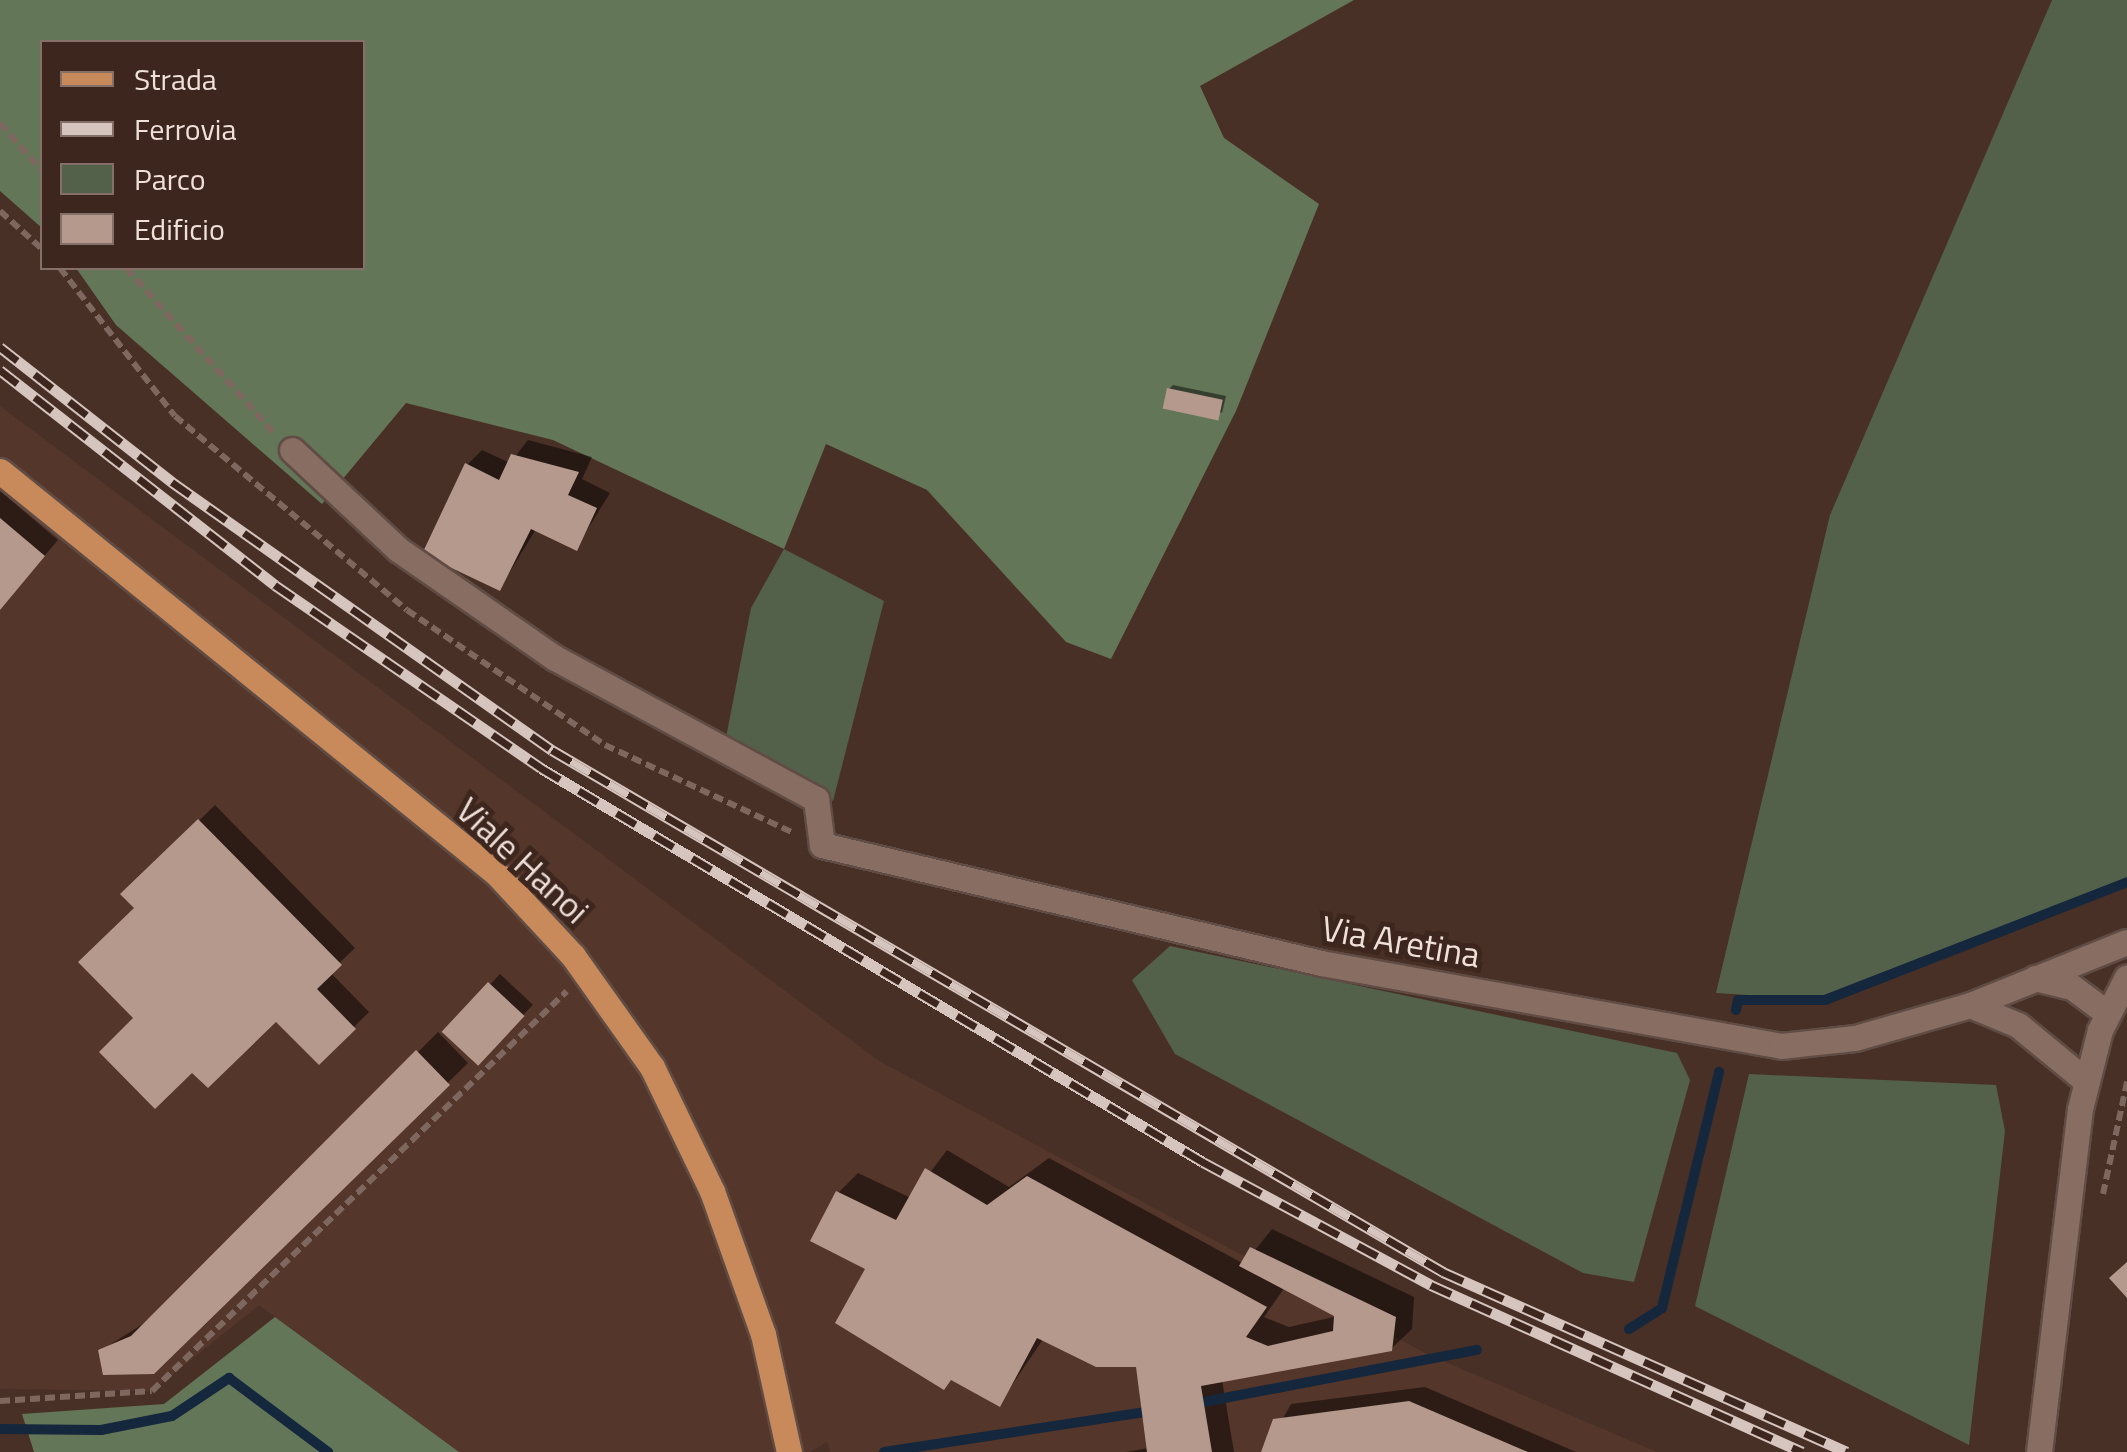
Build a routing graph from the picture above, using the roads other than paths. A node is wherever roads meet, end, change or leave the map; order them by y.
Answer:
1 (292, 450) road end
2 (0, 471) edge
3 (2127, 942) edge
4 (2127, 977) edge
5 (2036, 978) junction
6 (1970, 1004) junction
7 (2108, 1013) junction
8 (2086, 1082) junction
9 (790, 1452) edge
10 (2039, 1452) edge

1 - 6 street, Via Aretina
2 - 9 main road, Viale Hanoi
3 - 5 street, Via Aretina
4 - 7 street
5 - 6 street, Via Aretina
5 - 7 street
6 - 8 street
7 - 8 street
8 - 10 street

